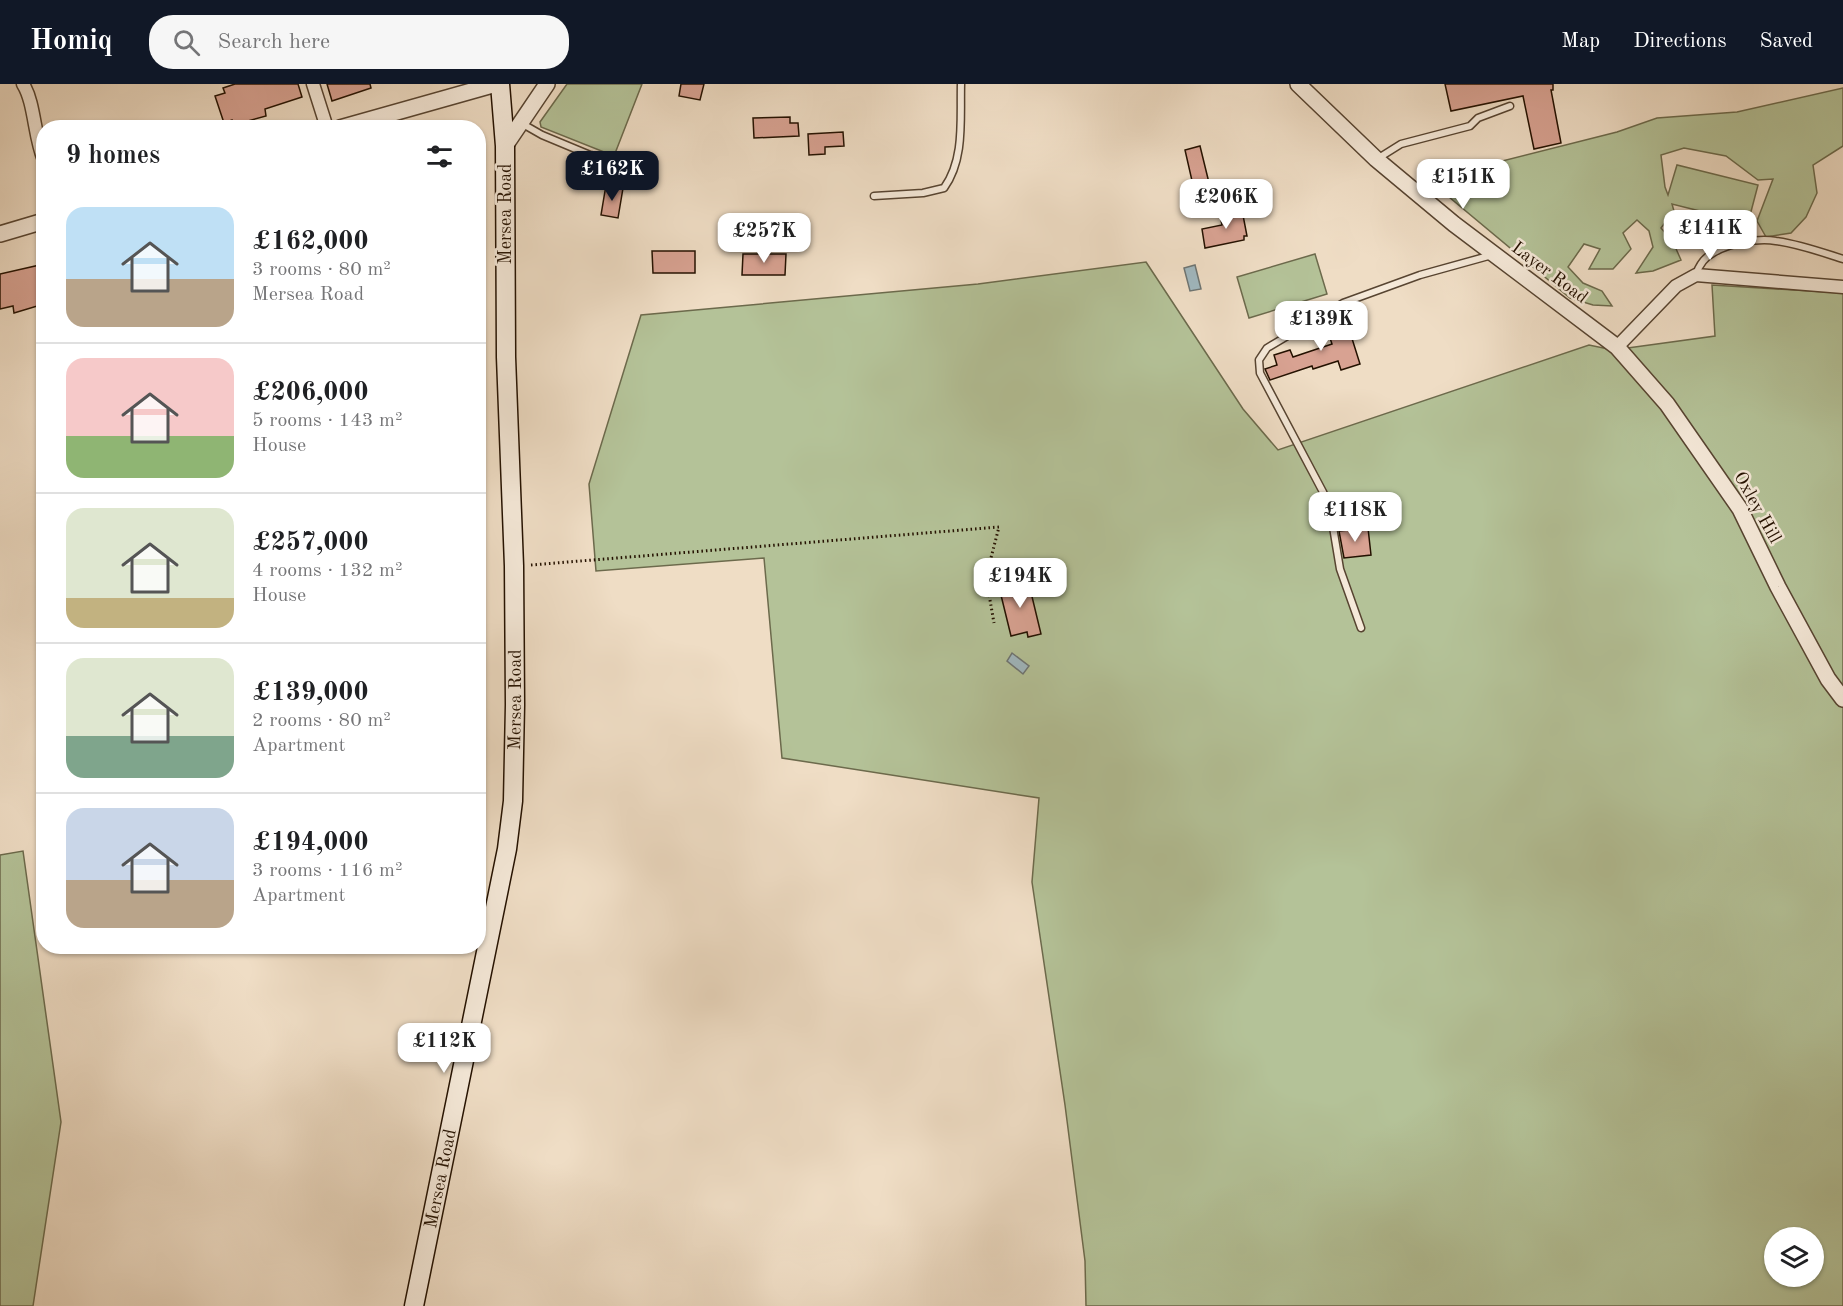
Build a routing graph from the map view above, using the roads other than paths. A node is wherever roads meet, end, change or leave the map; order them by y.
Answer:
1 (23, 84) edge
2 (313, 84) edge
3 (491, 84) edge
4 (500, 84) edge
5 (548, 84) edge
6 (961, 84) edge
7 (1298, 84) edge
8 (1510, 106) dead end
9 (324, 120) edge
10 (368, 120) edge
11 (520, 123) junction
12 (36, 136) edge
13 (505, 146) junction
14 (1376, 159) junction
15 (644, 165) dead end
16 (874, 196) dead end
17 (36, 223) edge
18 (0, 234) edge
19 (1493, 255) junction
20 (1843, 259) edge
21 (1696, 275) junction
22 (1843, 287) edge
23 (1617, 347) junction
24 (1361, 628) dead end
25 (1843, 699) edge
26 (486, 952) edge
27 (486, 954) edge
28 (414, 1306) edge

1 - 12 street
2 - 9 street
3 - 10 street
4 - 13 main road, Mersea Road
5 - 11 street
6 - 16 lane
7 - 14 street, Layer Road
8 - 14 lane
11 - 13 street
11 - 15 lane
13 - 26 main road, Mersea Road
14 - 19 street, Layer Road
17 - 18 street
19 - 23 street, Layer Road
19 - 24 lane
20 - 21 lane
21 - 22 street
21 - 23 street
23 - 25 street, Oxley Hill
27 - 28 main road, Mersea Road

